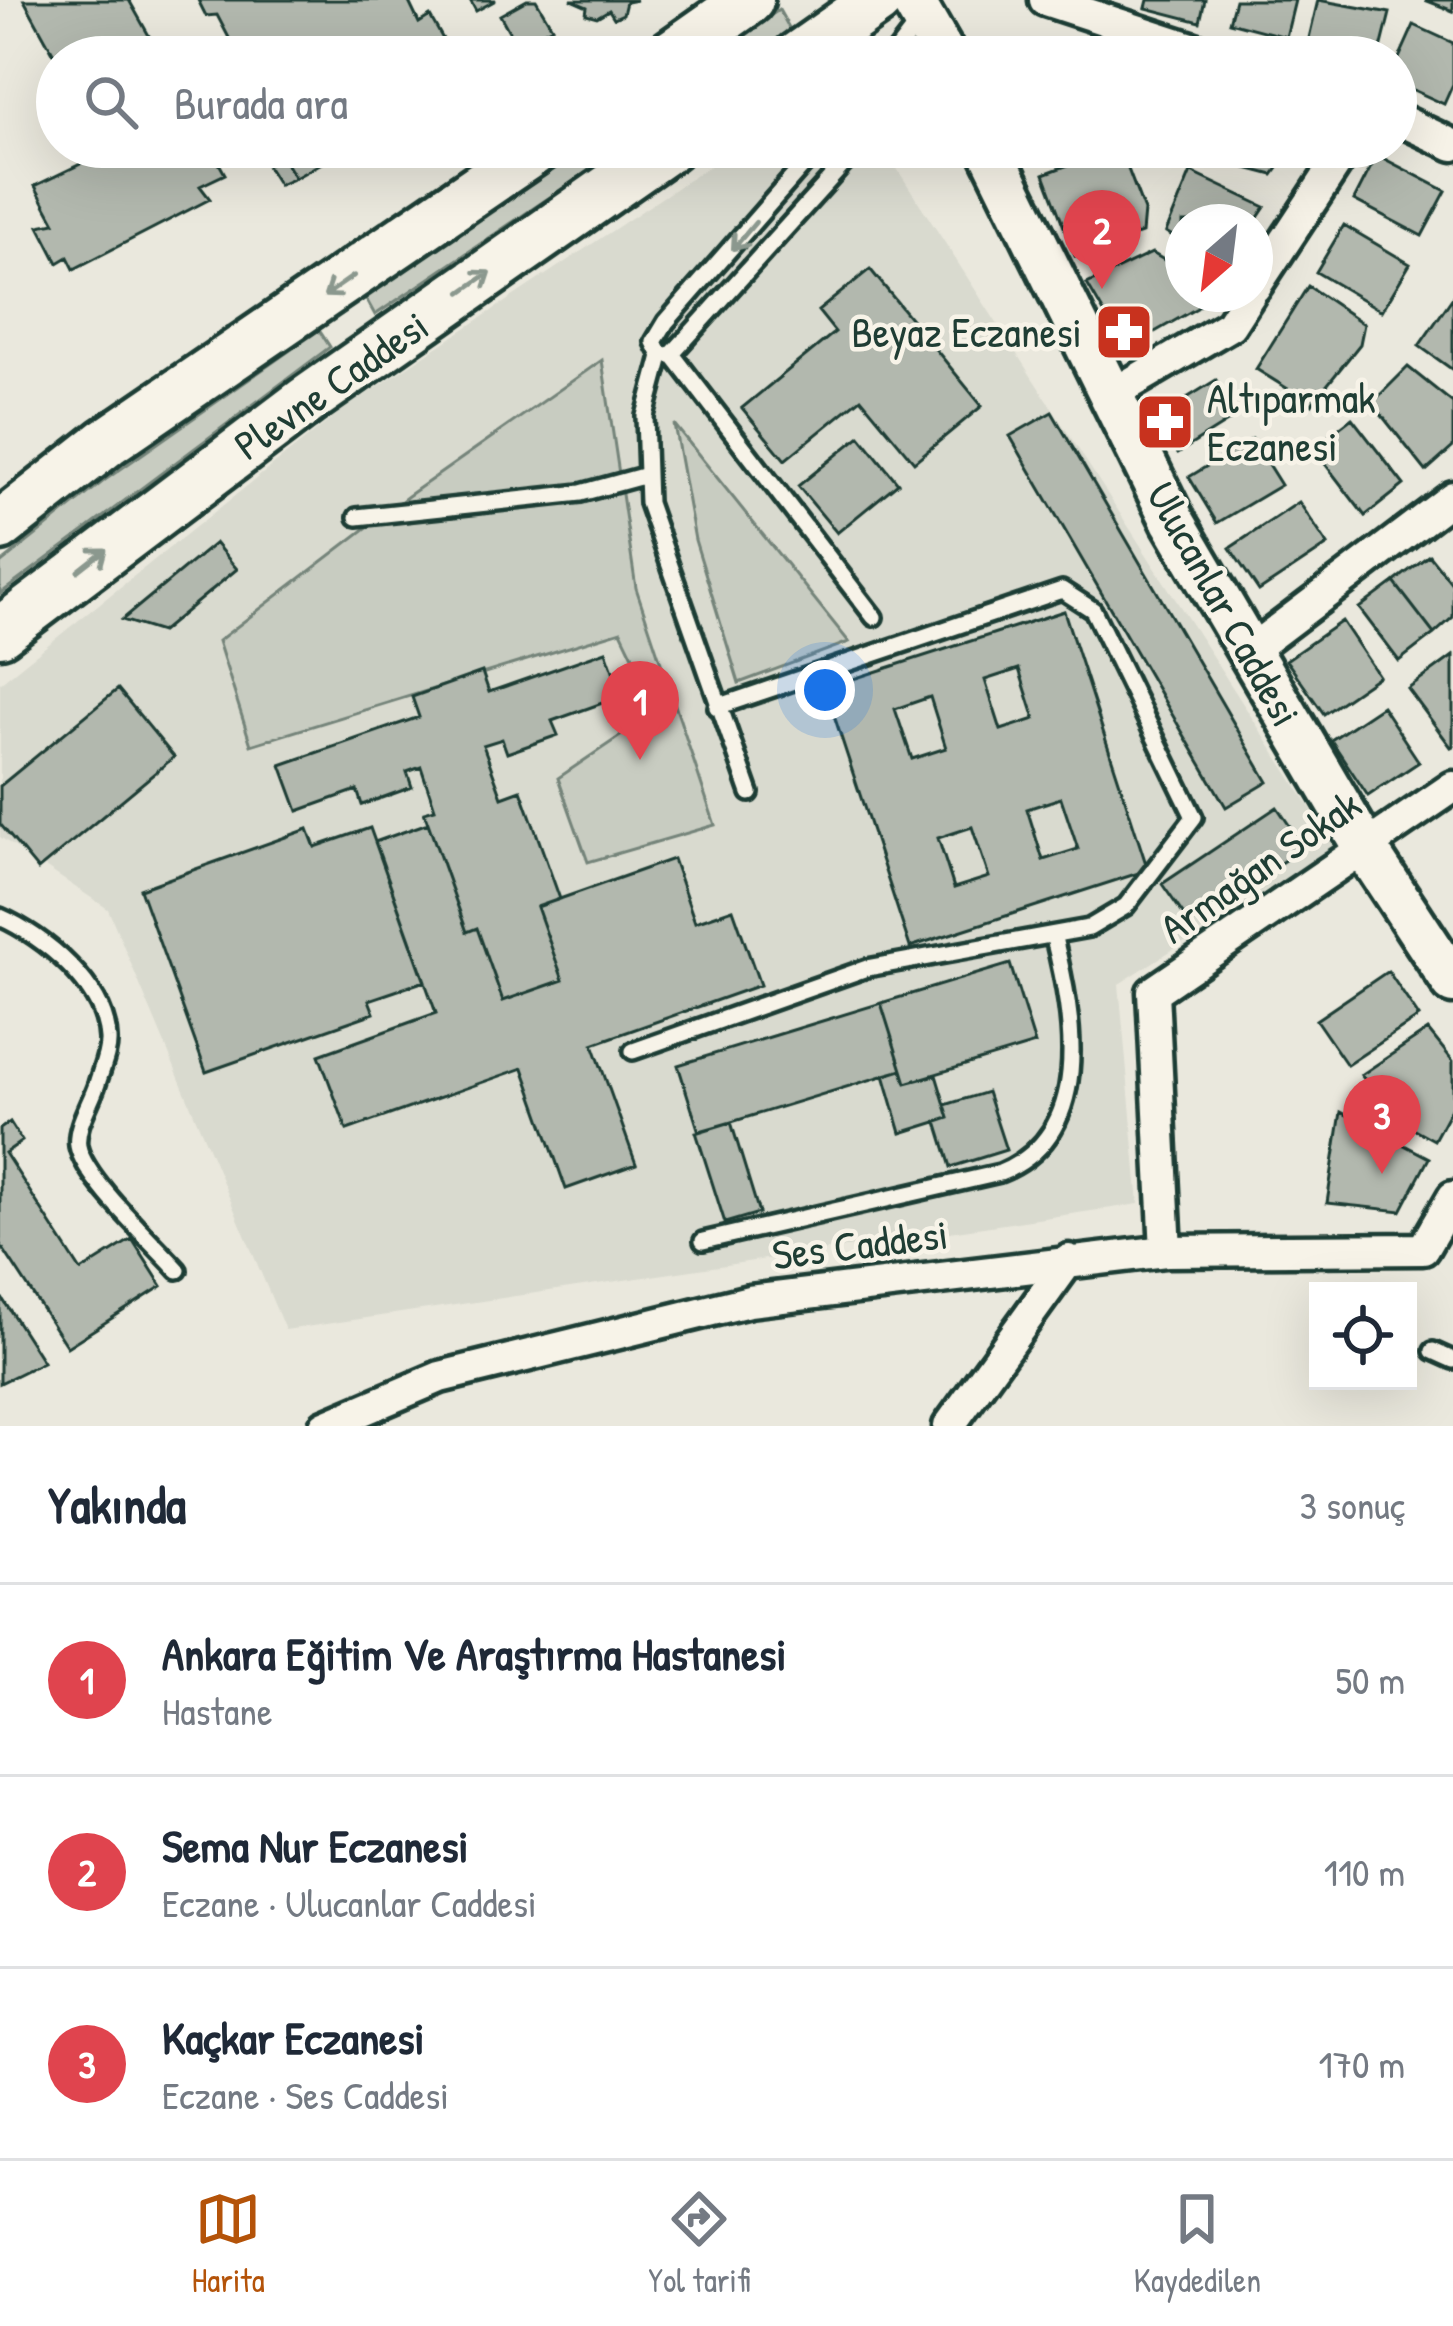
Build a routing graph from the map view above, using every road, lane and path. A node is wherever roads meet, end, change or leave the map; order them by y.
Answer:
1 (749, 0) edge
2 (878, 0) edge
3 (1045, 0) edge
4 (698, 36) edge
5 (826, 36) edge
6 (1155, 36) edge
7 (1417, 128) edge
8 (1453, 145) edge
9 (508, 168) edge
10 (639, 168) edge
11 (801, 168) edge
12 (840, 168) edge
13 (999, 168) edge
14 (1333, 168) edge
15 (1273, 260) edge
16 (1239, 312) edge
17 (666, 355) junction
18 (1112, 395) junction
19 (643, 476) junction
20 (1453, 497) edge
21 (357, 517) dead end
22 (0, 526) edge
23 (874, 617) dead end
24 (0, 632) edge
25 (1247, 653) junction
26 (717, 707) junction
27 (1453, 787) edge
28 (750, 793) dead end
29 (1363, 844) junction
30 (0, 917) edge
31 (1054, 938) junction
32 (1453, 982) edge
33 (633, 1051) dead end
34 (1453, 1197) edge
35 (703, 1241) dead end
36 (1166, 1251) junction
37 (1069, 1261) junction
38 (178, 1270) dead end
39 (1433, 1351) dead end
40 (1453, 1360) edge
41 (326, 1426) edge
42 (949, 1426) edge

1 - 4 main road
2 - 5 main road
3 - 6 street
7 - 8 street
9 -> 22 main road, Plevne Caddesi
24 -> 10 main road, Plevne Caddesi
11 -> 17 lane
12 - 17 lane
13 - 18 main road, Ulucanlar Caddesi
14 - 15 street
16 - 18 street
17 - 19 lane
17 - 23 lane
18 - 25 main road, Ulucanlar Caddesi
19 - 21 lane
19 - 26 lane
20 - 25 street
25 - 29 main road, Ulucanlar Caddesi
26 - 28 lane
26 - 31 lane
27 - 29 street, Armağan Sokak
29 - 32 main road, Ulucanlar Caddesi
29 - 36 street, Armağan Sokak
30 - 38 lane
31 - 33 lane
31 - 35 lane
34 - 36 street, Ses Caddesi
36 - 37 street, Ses Caddesi
37 - 41 street, Ses Caddesi
37 - 42 street
39 - 40 lane

